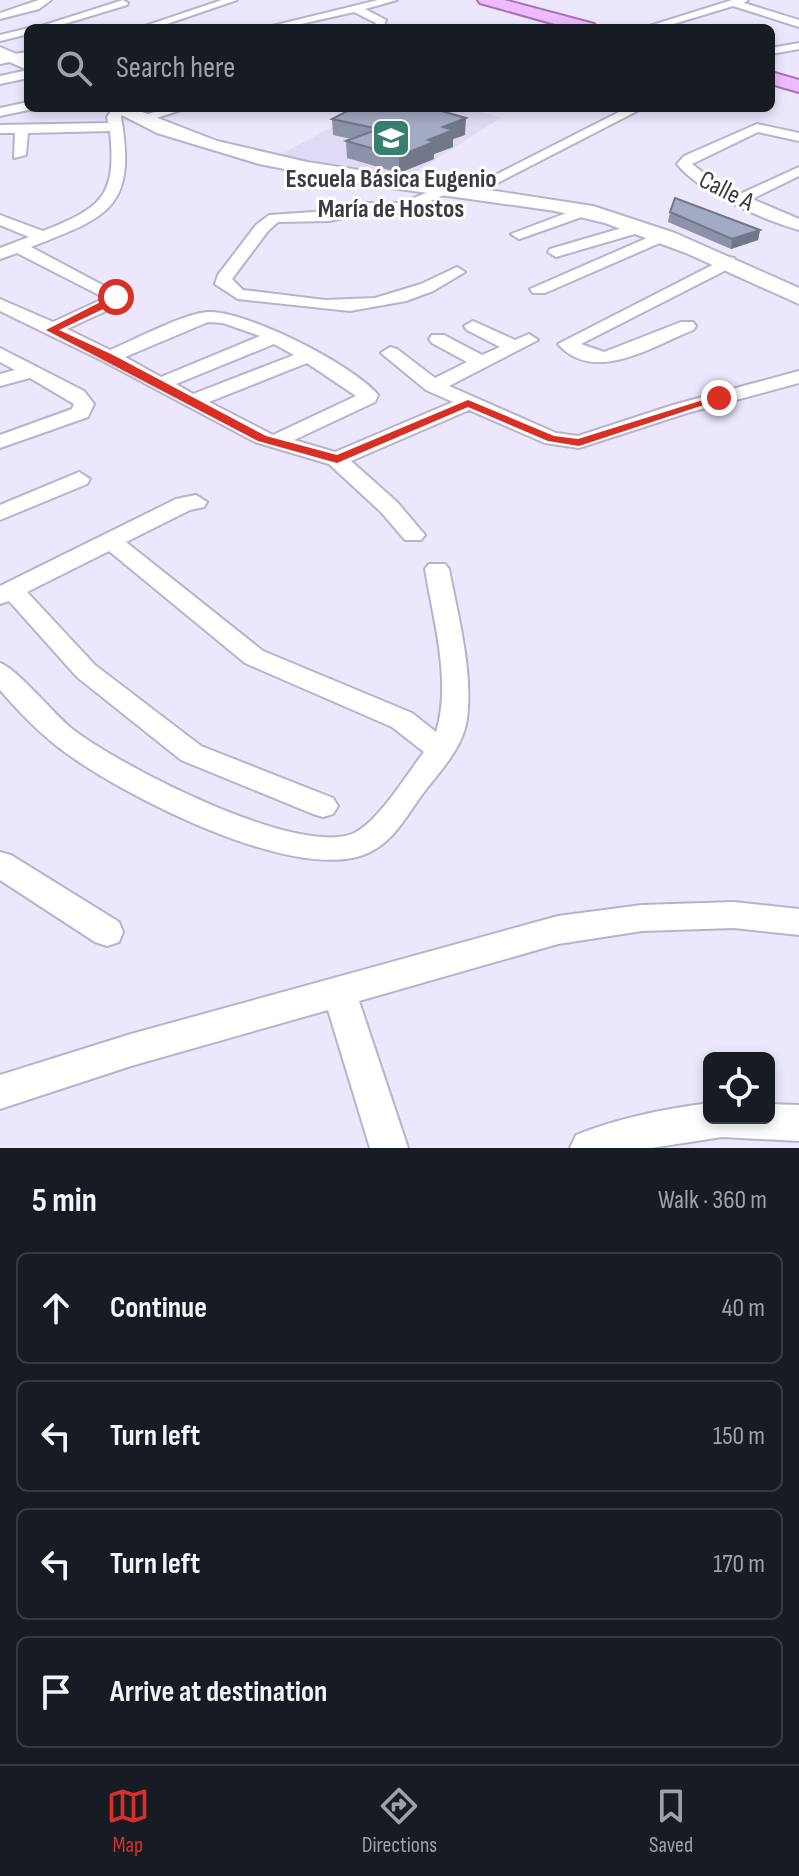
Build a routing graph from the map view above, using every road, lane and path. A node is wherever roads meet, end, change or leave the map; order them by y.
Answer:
1 (46, 0) edge
2 (232, 0) edge
3 (392, 0) edge
4 (479, 2) edge
5 (738, 2) edge
6 (123, 3) dead end
7 (355, 8) junction
8 (0, 16) edge
9 (53, 24) edge
10 (157, 24) edge
11 (286, 24) edge
12 (381, 24) edge
13 (548, 24) edge
14 (571, 24) edge
15 (662, 24) edge
16 (799, 24) edge
17 (775, 28) edge
18 (24, 32) edge
19 (0, 38) edge
20 (799, 46) edge
21 (775, 50) edge
22 (24, 75) edge
23 (775, 79) edge
24 (0, 80) edge
25 (799, 86) edge
26 (775, 88) edge
27 (799, 95) edge
28 (24, 107) edge
29 (0, 112) edge
30 (166, 112) edge
31 (629, 112) edge
32 (117, 115) edge
33 (141, 119) junction
34 (22, 128) junction
35 (58, 128) junction
36 (0, 129) edge
37 (799, 137) edge
38 (58, 143) dead end
39 (19, 155) dead end
40 (799, 171) edge
41 (446, 189) junction
42 (469, 192) junction
43 (740, 199) junction
44 (585, 211) junction
45 (0, 220) edge
46 (799, 225) edge
47 (639, 228) junction
48 (519, 234) dead end
49 (663, 236) junction
50 (44, 237) junction
51 (18, 247) junction
52 (556, 252) dead end
53 (0, 254) edge
54 (728, 262) junction
55 (457, 272) dead end
56 (539, 289) dead end
57 (799, 297) edge
58 (301, 303) junction
59 (0, 304) edge
60 (473, 326) dead end
61 (687, 326) dead end
62 (51, 330) junction
63 (268, 334) junction
64 (438, 339) dead end
65 (390, 353) dead end
66 (0, 354) edge
67 (309, 356) junction
68 (110, 357) junction
69 (483, 363) junction
70 (32, 371) junction
71 (799, 377) edge
72 (0, 380) edge
73 (160, 384) junction
74 (433, 386) junction
75 (192, 401) junction
76 (468, 403) junction
77 (0, 442) edge
78 (274, 442) junction
79 (337, 459) junction
80 (79, 479) dead end
81 (196, 502) dead end
82 (0, 513) edge
83 (413, 535) dead end
84 (111, 541) junction
85 (437, 569) dead end
86 (6, 593) edge
87 (0, 672) edge
88 (440, 750) junction
89 (323, 806) dead end
90 (0, 864) edge
91 (799, 922) edge
92 (107, 932) dead end
93 (340, 993) junction
94 (0, 1092) edge
95 (799, 1123) edge
96 (389, 1148) edge
97 (589, 1148) edge

1 - 8 street
2 - 10 street
3 - 7 street
4 - 13 main road
4 - 14 main road
5 - 15 street
5 - 16 street
6 - 9 street
7 - 11 street
7 - 12 street
16 - 17 street
18 - 19 street
20 - 21 street
22 - 24 street
23 - 25 main road
26 - 27 main road
28 - 29 street
30 - 33 street
31 - 42 street
32 - 33 street
32 - 35 street
32 - 50 street
33 - 41 street
34 - 35 street
34 - 36 street
34 - 39 street
35 - 38 street
37 - 43 street, Calle A
40 - 43 street
41 - 42 street
41 - 58 street
42 - 44 street
43 - 46 street, Calle A
44 - 47 street
44 - 48 street
45 - 50 street
47 - 49 street
47 - 52 street
49 - 54 street
49 - 56 street
50 - 51 street
51 - 53 street
51 - 62 street
54 - 57 street
54 - 61 street
55 - 58 street
58 - 63 street
59 - 62 street
60 - 69 street
62 - 68 street
63 - 67 street
63 - 68 street
63 - 73 street
64 - 69 street
65 - 74 street
66 - 70 street
67 - 75 street
67 - 78 street
68 - 73 street
69 - 74 street
70 - 72 street
70 - 77 street
71 - 76 street
73 - 75 street
74 - 76 street
75 - 78 street
76 - 79 street
78 - 79 street
79 - 83 street
80 - 82 street
81 - 84 street
84 - 86 street
84 - 88 street
85 - 88 street
86 - 89 street
87 - 88 street
90 - 92 street
91 - 93 street
93 - 94 street
93 - 96 street
95 - 97 street

